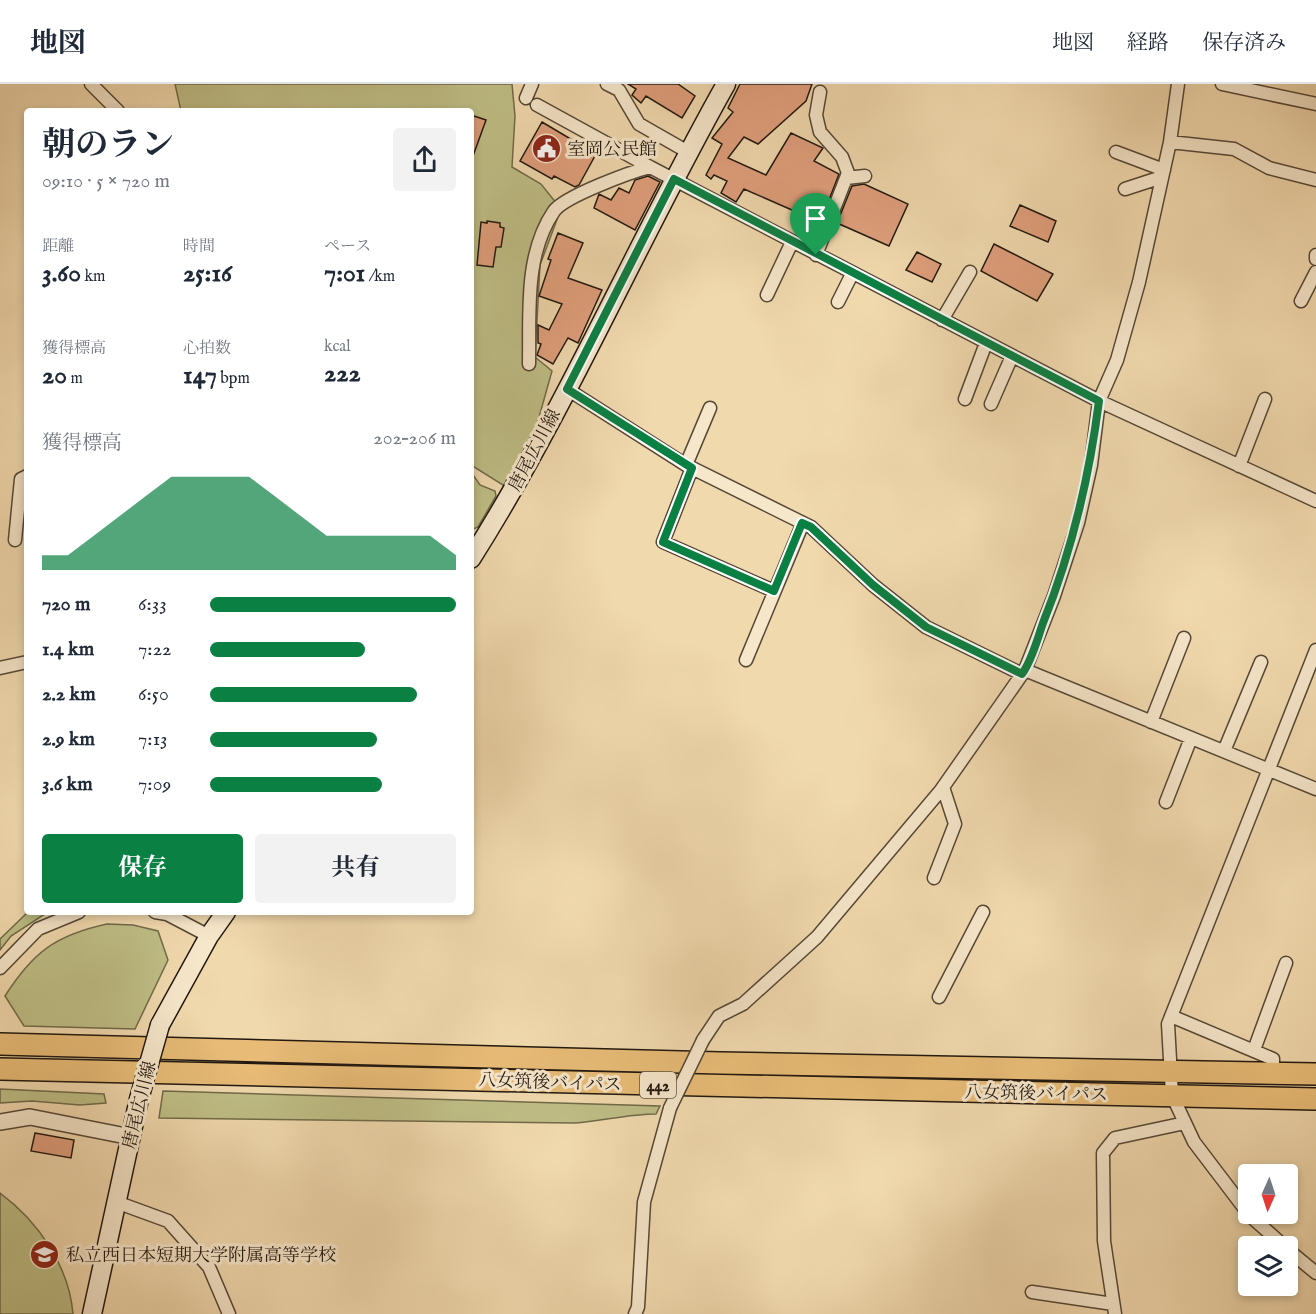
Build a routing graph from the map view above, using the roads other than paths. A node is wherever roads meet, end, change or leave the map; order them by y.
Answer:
1 (91, 84) edge
2 (532, 84) edge
3 (607, 84) edge
4 (726, 84) edge
5 (1178, 84) edge
6 (1222, 84) edge
7 (820, 92) dead end
8 (1316, 104) edge
9 (115, 108) edge
10 (1170, 142) junction
11 (688, 152) junction
12 (1116, 152) dead end
13 (650, 167) junction
14 (1163, 173) junction
15 (865, 176) dead end
16 (846, 178) junction
17 (674, 179) junction
18 (1316, 180) edge
19 (1125, 189) dead end
20 (792, 242) junction
21 (816, 255) junction
22 (970, 272) dead end
23 (1316, 272) edge
24 (852, 274) junction
25 (767, 295) dead end
26 (1301, 301) dead end
27 (838, 302) dead end
28 (942, 320) junction
29 (986, 343) junction
30 (1012, 356) junction
31 (529, 364) dead end
32 (567, 389) junction
33 (965, 399) dead end
34 (1265, 399) dead end
35 (1099, 401) junction
36 (991, 404) dead end
37 (710, 408) dead end
38 (1239, 466) junction
39 (689, 467) junction
40 (24, 478) edge
41 (1316, 501) edge
42 (802, 523) junction
43 (492, 525) junction
44 (474, 536) edge
45 (15, 540) dead end
46 (474, 554) edge
47 (774, 591) junction
48 (1184, 638) dead end
49 (1316, 650) edge
50 (746, 660) dead end
51 (1261, 662) dead end
52 (24, 663) edge
53 (0, 668) edge
54 (1023, 672) junction
55 (1151, 722) junction
56 (1191, 738) junction
57 (1224, 751) junction
58 (1269, 770) junction
59 (943, 787) junction
60 (1316, 789) edge
61 (1166, 802) dead end
62 (934, 878) dead end
63 (983, 912) dead end
64 (72, 915) edge
65 (169, 915) edge
66 (224, 915) edge
67 (209, 936) junction
68 (1286, 963) dead end
69 (0, 969) edge
70 (939, 997) dead end
71 (1171, 1016) junction
72 (0, 1044) edge
73 (1254, 1050) junction
74 (1274, 1063) dead end
75 (0, 1069) edge
76 (1171, 1070) junction
77 (1316, 1074) edge
78 (1172, 1095) junction
79 (1316, 1099) edge
80 (0, 1122) edge
81 (1185, 1123) junction
82 (131, 1137) junction
83 (1238, 1200) edge
84 (116, 1202) junction
85 (1260, 1224) edge
86 (1273, 1236) edge
87 (1298, 1258) edge
88 (1316, 1274) edge
89 (1032, 1292) dead end
90 (1114, 1309) edge
91 (93, 1314) edge
92 (229, 1314) edge
93 (635, 1314) edge

1 - 9 street
2 - 13 street
3 - 11 street
4 - 11 main road, 唐尾広川線
5 - 10 street
6 - 8 street
7 - 16 street
10 - 14 street
10 - 18 street
11 - 17 main road, 唐尾広川線
12 - 14 street
13 - 17 street
13 - 31 street
14 - 19 street
14 - 35 street
15 - 16 street
16 - 21 street
17 - 20 street
17 - 32 main road, 唐尾広川線
20 - 21 street
20 - 25 street
21 - 24 street
22 - 28 street
23 - 26 street
24 - 27 street
24 - 28 street
28 - 29 street
29 - 30 street
29 - 33 street
30 - 35 street
30 - 36 street
32 - 39 street
32 - 43 main road, 唐尾広川線
34 - 38 street
35 - 38 street
35 - 54 street
37 - 39 street
38 - 41 street
39 - 42 street
39 - 47 street
40 - 45 street
42 - 47 street
42 - 54 street
43 - 44 street
43 - 46 main road, 唐尾広川線
47 - 50 street
48 - 55 street
49 - 58 street
51 - 57 street
52 - 53 street
54 - 55 street
54 - 59 street
55 - 56 street
56 - 57 street
56 - 61 street
57 - 58 street
58 - 60 street
58 - 71 street
59 - 62 street
59 - 93 street, bridge
63 - 70 street
64 - 69 street
65 - 67 street
66 - 67 main road, 唐尾広川線
67 - 82 main road, 唐尾広川線, bridge
68 - 73 street
71 - 73 street
71 - 76 street
72 - 76 highway, 八女筑後バイパス / 442
73 - 74 street
75 - 78 highway, 八女筑後バイパス / 442
76 - 77 highway, 八女筑後バイパス / 442
76 - 78 street
78 - 79 highway, 八女筑後バイパス / 442
78 - 81 street
80 - 82 street
81 - 83 street
81 - 90 street
82 - 84 main road, 唐尾広川線
84 - 91 main road, 唐尾広川線
84 - 92 street
85 - 86 street
87 - 88 street
89 - 90 street

